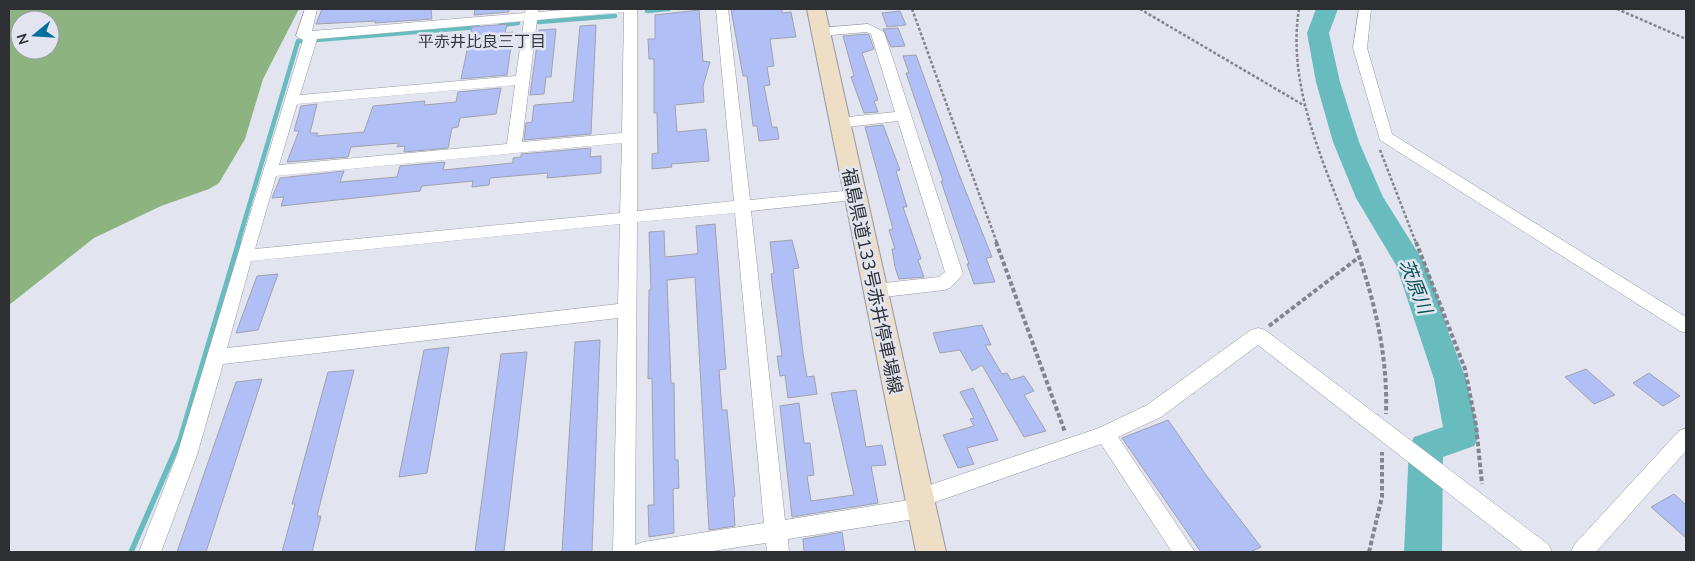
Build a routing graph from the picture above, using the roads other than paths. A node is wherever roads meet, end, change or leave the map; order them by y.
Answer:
1 (311, 9) edge
2 (620, 9) edge
3 (631, 9) edge
4 (722, 9) edge
5 (1365, 9) edge
6 (532, 12) edge
7 (818, 20) edge
8 (311, 35) junction
9 (522, 80) junction
10 (292, 100) junction
11 (904, 116) junction
12 (839, 123) junction
13 (629, 137) junction
14 (514, 148) junction
15 (270, 171) junction
16 (854, 195) junction
17 (741, 206) junction
18 (628, 217) junction
19 (244, 256) junction
20 (874, 291) junction
21 (627, 310) junction
22 (1686, 326) edge
23 (215, 357) junction
24 (1105, 434) junction
25 (1686, 437) edge
26 (920, 503) junction
27 (776, 542) edge
28 (150, 552) edge
29 (624, 552) edge
30 (643, 552) edge
31 (931, 552) edge
32 (1184, 552) edge
33 (1541, 552) edge
34 (1582, 552) edge

1 - 8 street
2 - 6 street
3 - 13 street
4 - 17 street
5 - 22 street
6 - 8 street
6 - 9 street
7 - 11 street
7 - 12 main road, 福島県道133号赤井停車場線
8 - 10 street
9 - 10 street
9 - 14 street
10 - 15 street
11 - 12 street
11 - 20 street
12 - 16 main road, 福島県道133号赤井停車場線
13 - 14 street
13 - 18 street
14 - 15 street
15 - 19 street
16 - 17 street
16 - 20 main road, 福島県道133号赤井停車場線
17 - 18 street
17 - 27 street
18 - 19 street
18 - 21 street
19 - 23 street
20 - 26 main road, 福島県道133号赤井停車場線
21 - 23 street
21 - 29 street
23 - 28 street
24 - 26 street
24 - 32 street
24 - 33 street
25 - 34 street
26 - 27 street
26 - 31 main road, 福島県道133号赤井停車場線
27 - 30 street

